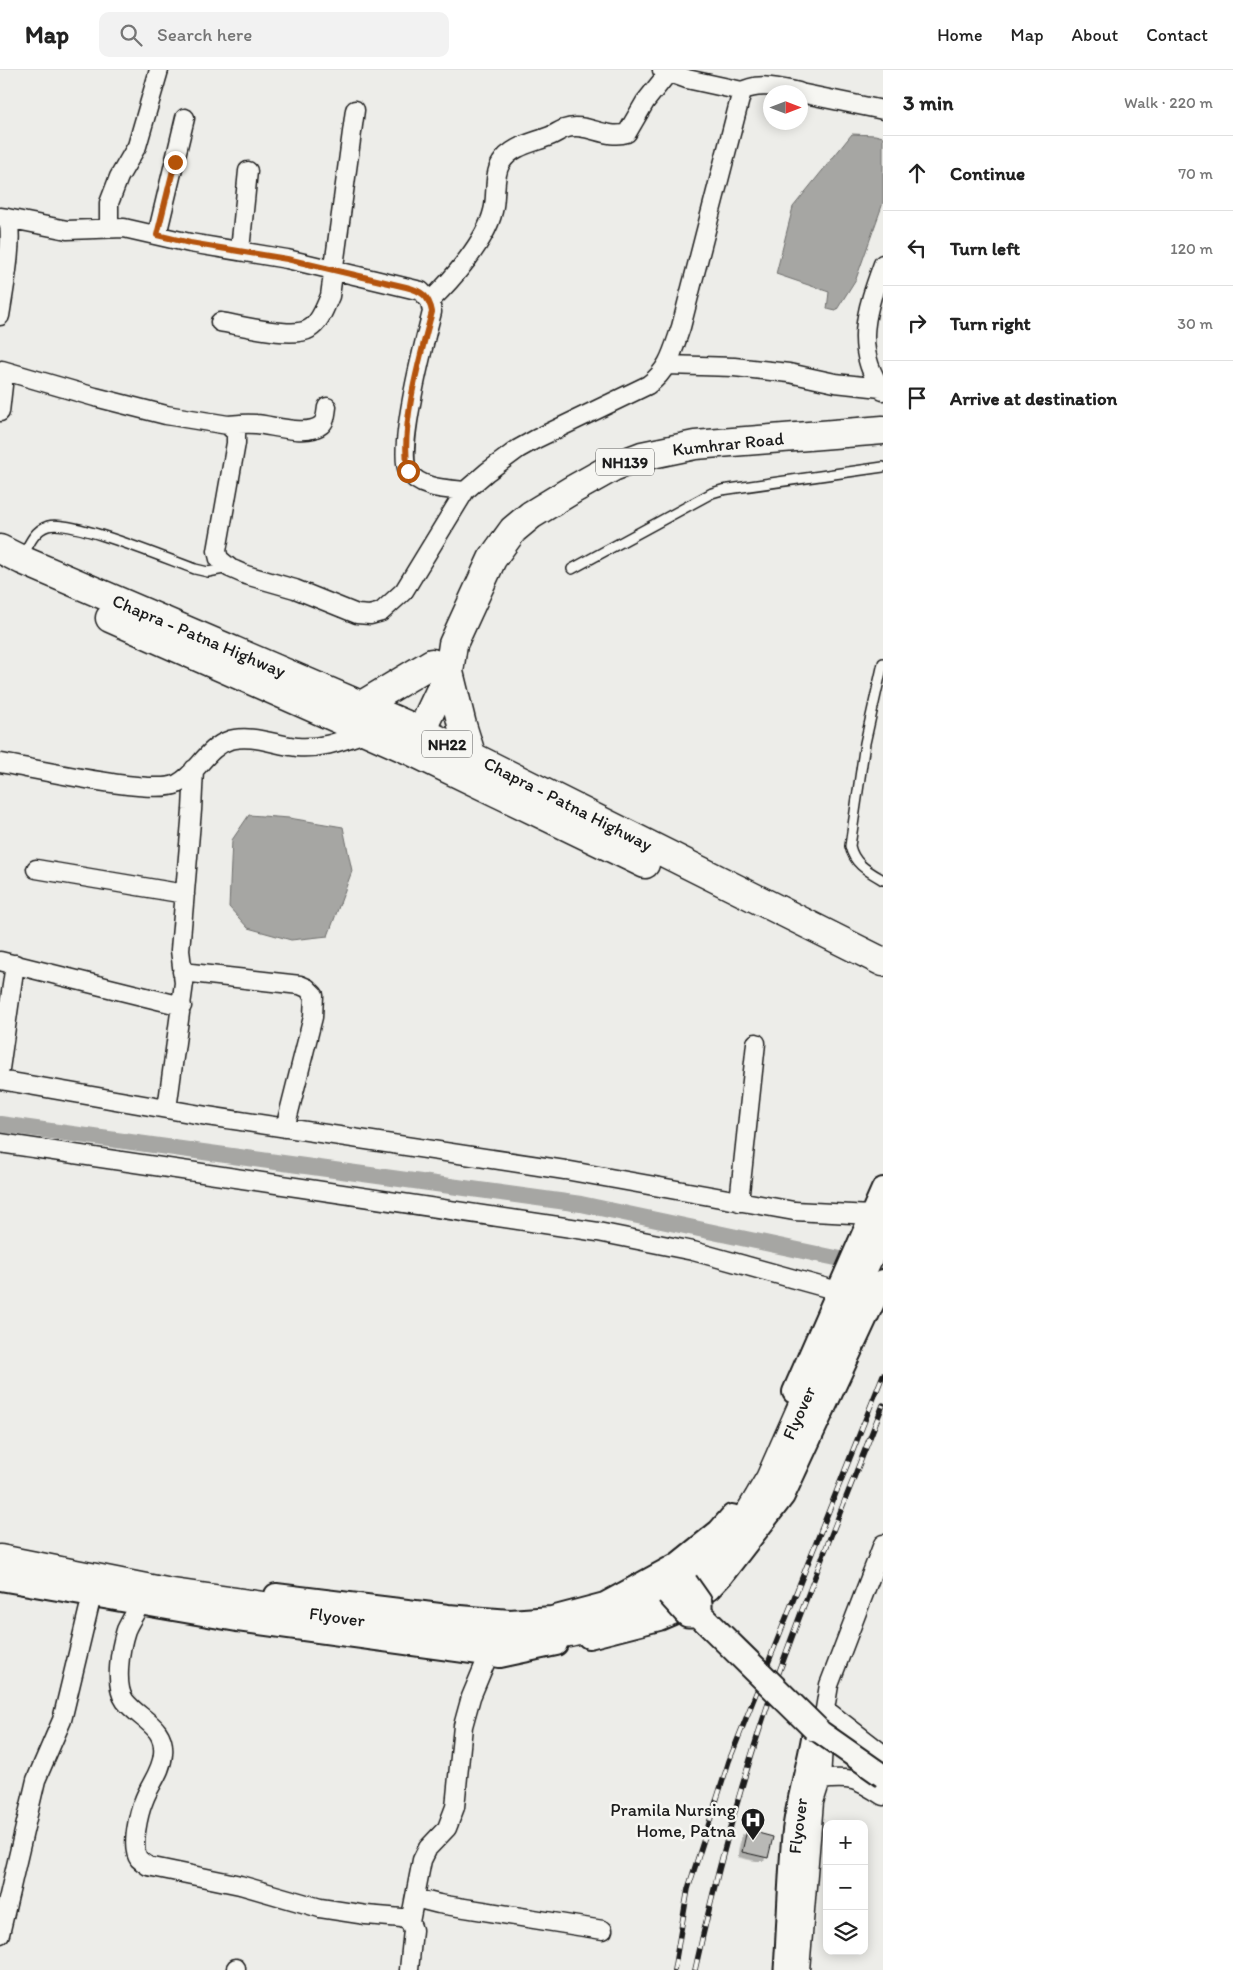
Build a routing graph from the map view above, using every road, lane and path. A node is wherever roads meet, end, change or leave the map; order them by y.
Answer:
1 (159, 70) edge
2 (665, 71) edge
3 (763, 86) edge
4 (742, 91) junction
5 (808, 95) edge
6 (355, 110) dead end
7 (883, 110) edge
8 (185, 118) dead end
9 (248, 171) dead end
10 (3, 218) edge
11 (109, 228) junction
12 (157, 235) junction
13 (240, 250) junction
14 (883, 264) edge
15 (333, 270) junction
16 (430, 301) junction
17 (0, 316) edge
18 (220, 322) dead end
19 (1, 365) edge
20 (667, 365) junction
21 (882, 389) edge
22 (327, 407) dead end
23 (0, 412) edge
24 (228, 425) junction
25 (883, 430) edge
26 (883, 467) edge
27 (465, 491) junction
28 (7, 559) edge
29 (230, 568) junction
30 (572, 569) dead end
31 (883, 663) edge
32 (440, 667) junction
33 (362, 706) junction
34 (368, 732) junction
35 (408, 738) junction
36 (472, 756) junction
37 (0, 763) edge
38 (194, 769) junction
39 (36, 869) dead end
40 (883, 880) edge
41 (185, 894) junction
42 (883, 962) edge
43 (8, 963) edge
44 (182, 972) junction
45 (883, 979) edge
46 (182, 1006) junction
47 (756, 1043) dead end
48 (0, 1070) edge
49 (0, 1080) edge
50 (167, 1109) junction
51 (285, 1128) junction
52 (0, 1142) edge
53 (883, 1189) edge
54 (739, 1202) junction
55 (873, 1224) edge
56 (841, 1284) junction
57 (882, 1284) edge
58 (883, 1544) edge
59 (0, 1548) edge
60 (0, 1559) edge
61 (0, 1579) edge
62 (677, 1588) junction
63 (92, 1595) junction
64 (141, 1603) junction
65 (489, 1654) junction
66 (821, 1719) junction
67 (883, 1754) edge
68 (883, 1776) edge
69 (821, 1780) junction
70 (883, 1796) edge
71 (6, 1879) edge
72 (415, 1898) junction
73 (410, 1922) junction
74 (603, 1930) dead end
75 (0, 1934) edge
76 (409, 1970) edge
77 (787, 1970) edge
78 (800, 1970) edge

1 - 11 street
2 - 4 street
2 - 16 street
3 - 4 street
4 - 20 street
5 - 7 street
6 - 15 street
8 - 12 street
9 - 13 street
10 - 11 street
10 - 17 street
11 - 12 street
12 - 13 street
13 - 15 street
14 - 21 street
15 - 16 street
15 - 18 street
16 - 27 street
19 - 23 street
19 - 24 street
20 - 21 street
20 - 27 street
22 - 24 street
24 - 29 street
25 - 32 main road, Kumhrar Road / NH139
26 - 30 lane
27 - 29 street
28 - 29 lane
28 - 33 main road, Chapra - Patna Highway / NH22
28 - 34 main road, Chapra - Patna Highway / NH22
31 - 40 lane
32 - 33 main road
32 - 35 main road, Kumhrar Road / NH139
32 - 36 main road
33 - 35 main road, Chapra - Patna Highway / NH22
34 - 35 main road, Chapra - Patna Highway / NH22
34 - 38 street
35 - 36 main road, Chapra - Patna Highway / NH22
35 - 45 main road, Chapra - Patna Highway / NH22
36 - 42 main road, Chapra - Patna Highway / NH22
37 - 38 street
38 - 41 street
39 - 41 street
41 - 44 street
43 - 46 street
43 - 48 street
44 - 46 street
44 - 51 street
46 - 50 street
47 - 54 street
49 - 50 street
50 - 51 street
51 - 54 street
52 - 56 street
53 - 55 street
54 - 55 street
55 - 56 street
55 - 62 main road, Flyover
56 - 59 street
57 - 65 street
58 - 66 street
60 - 62 main road, Flyover
61 - 63 street
62 - 66 main road, bridge
63 - 64 street
63 - 71 street
64 - 65 street
64 - 73 street
65 - 72 street
66 - 67 street
66 - 68 street, bridge
66 - 69 street
66 - 77 main road, Flyover
69 - 70 street
69 - 78 street
71 - 75 street
72 - 73 street
72 - 74 street
73 - 76 street

